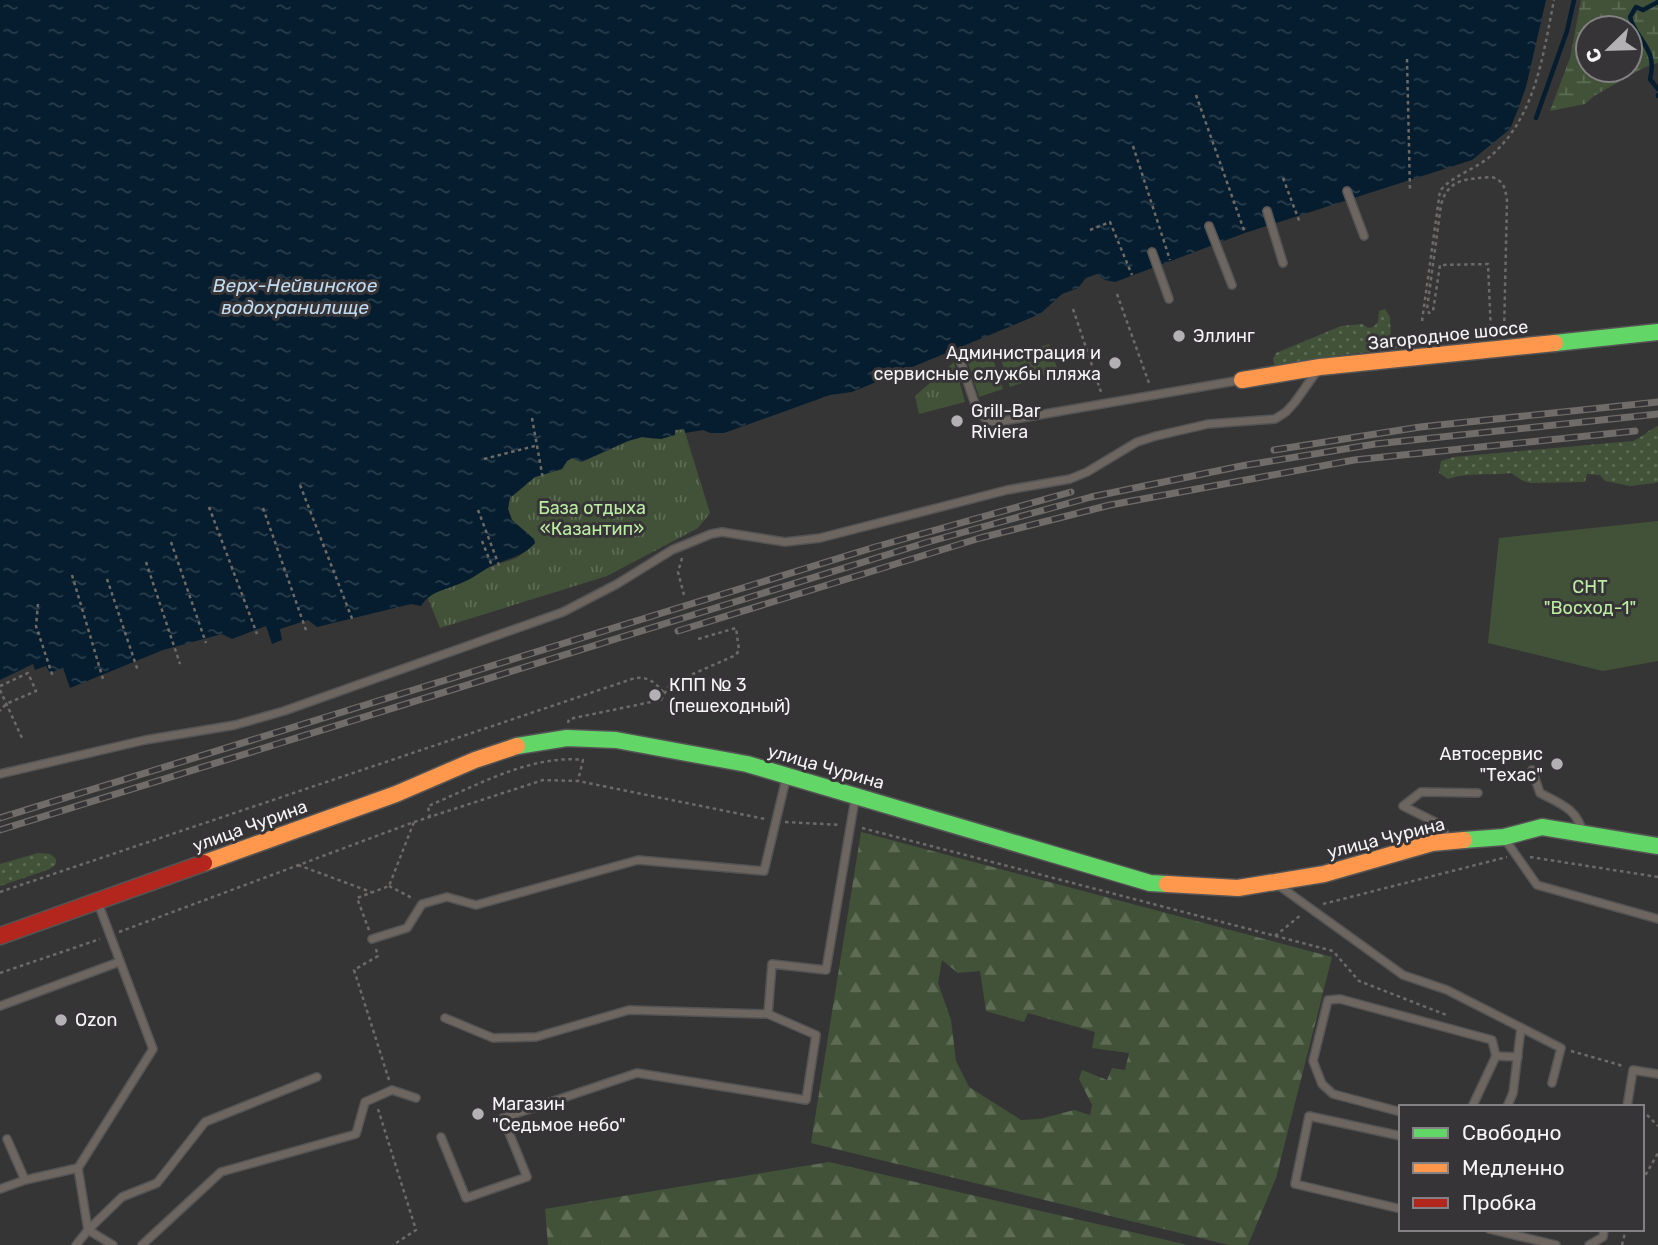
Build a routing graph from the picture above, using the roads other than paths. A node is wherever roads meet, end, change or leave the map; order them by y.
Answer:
1 (1347, 191) dead end
2 (1267, 211) dead end
3 (1209, 226) dead end
4 (1364, 236) dead end
5 (1152, 252) dead end
6 (1283, 263) dead end
7 (1232, 285) dead end
8 (1169, 299) dead end
9 (1658, 332) edge
10 (961, 363) dead end
11 (1320, 367) junction
12 (1242, 380) joint
13 (1532, 770) dead end
14 (0, 774) edge
15 (787, 775) junction
16 (1478, 793) dead end
17 (855, 795) junction
18 (1583, 834) junction
19 (1504, 837) junction
20 (1450, 840) junction
21 (1658, 846) edge
22 (1275, 882) junction
23 (98, 902) junction
24 (1658, 919) edge
25 (0, 936) edge
26 (372, 939) dead end
27 (119, 962) junction
28 (0, 1006) edge
29 (768, 1014) junction
30 (445, 1018) dead end
31 (1521, 1028) junction
32 (1496, 1056) junction
33 (1518, 1057) junction
34 (1658, 1074) edge
35 (317, 1077) dead end
36 (1552, 1083) dead end
37 (416, 1098) dead end
38 (1473, 1105) edge
39 (1508, 1105) edge
40 (1627, 1105) edge
41 (1399, 1111) edge
42 (1399, 1136) edge
43 (441, 1138) dead end
44 (7, 1139) dead end
45 (78, 1168) junction
46 (25, 1180) junction
47 (0, 1189) edge
48 (1399, 1209) edge
49 (88, 1230) junction
50 (1497, 1231) edge
51 (1604, 1231) edge
52 (76, 1245) edge
53 (113, 1245) edge
54 (142, 1245) edge
55 (1556, 1245) edge
56 (1589, 1245) edge

1 - 4 lane
2 - 6 lane
3 - 7 lane
5 - 8 lane
9 - 11 street, Загородное шоссе
10 - 12 lane
11 - 12 street, Загородное шоссе
11 - 14 lane
13 - 18 lane
15 - 17 street, улица Чурина
15 - 23 street, улица Чурина
15 - 26 lane
16 - 20 lane
17 - 22 street, улица Чурина
17 - 29 lane
18 - 19 street, улица Чурина
18 - 21 street, улица Чурина
19 - 20 street, улица Чурина
19 - 24 lane
20 - 22 street, улица Чурина
22 - 31 lane
23 - 25 street, улица Чурина
23 - 27 lane
27 - 28 lane
27 - 45 lane
29 - 30 lane
29 - 43 lane
31 - 33 lane
31 - 36 lane
32 - 33 lane
32 - 38 lane
32 - 41 lane
33 - 39 lane
34 - 40 lane
35 - 49 lane
37 - 54 lane
42 - 48 lane
44 - 46 lane
45 - 46 lane
45 - 49 lane
46 - 47 lane
49 - 52 lane
49 - 53 lane
50 - 55 lane
51 - 56 lane

